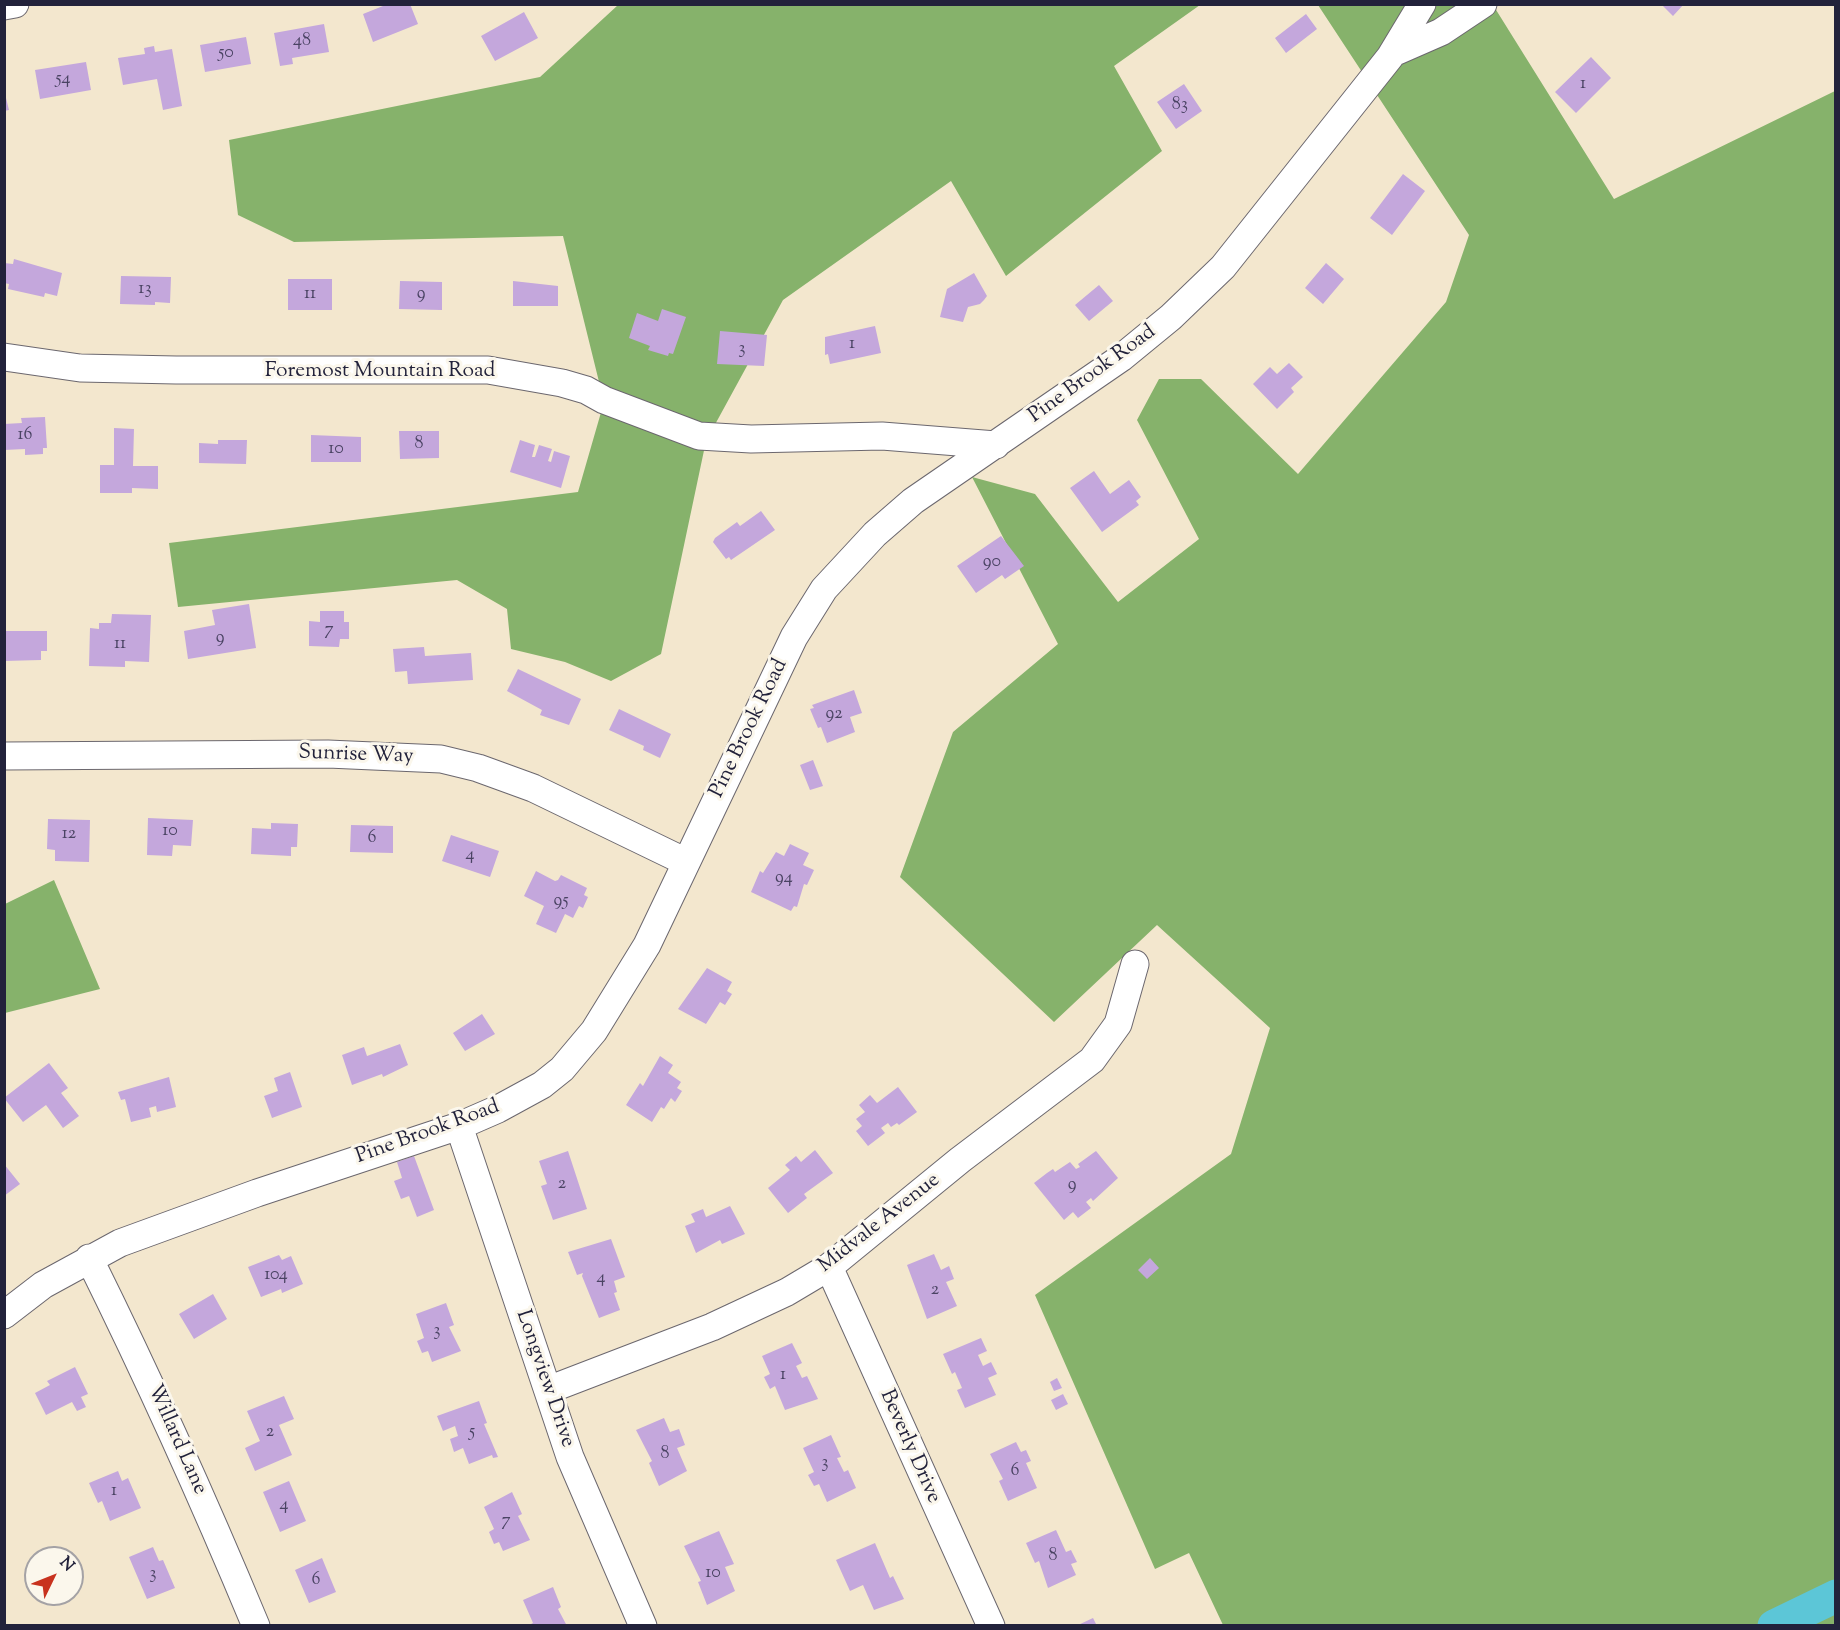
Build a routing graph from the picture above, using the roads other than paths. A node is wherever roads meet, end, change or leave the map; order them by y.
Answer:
1 (15, 4) edge
2 (1422, 4) edge
3 (1483, 4) edge
4 (4, 6) edge
5 (1393, 53) junction
6 (4, 357) edge
7 (996, 445) junction
8 (4, 756) edge
9 (686, 862) junction
10 (1135, 964) dead end
11 (459, 1126) junction
12 (89, 1258) junction
13 (829, 1267) junction
14 (4, 1315) edge
15 (548, 1390) junction
16 (256, 1626) edge
17 (643, 1626) edge
18 (991, 1626) edge

1 - 4 street
2 - 5 street, Pine Brook Road
3 - 5 street
5 - 7 street, Pine Brook Road
6 - 7 street, Foremost Mountain Road
7 - 9 street, Pine Brook Road
8 - 9 street, Sunrise Way
9 - 11 street, Pine Brook Road
10 - 13 street, Midvale Avenue
11 - 12 street, Pine Brook Road
11 - 15 street, Longview Drive
12 - 14 street, Pine Brook Road
12 - 16 street, Willard Lane
13 - 15 street, Midvale Avenue
13 - 18 street, Beverly Drive
15 - 17 street, Longview Drive

